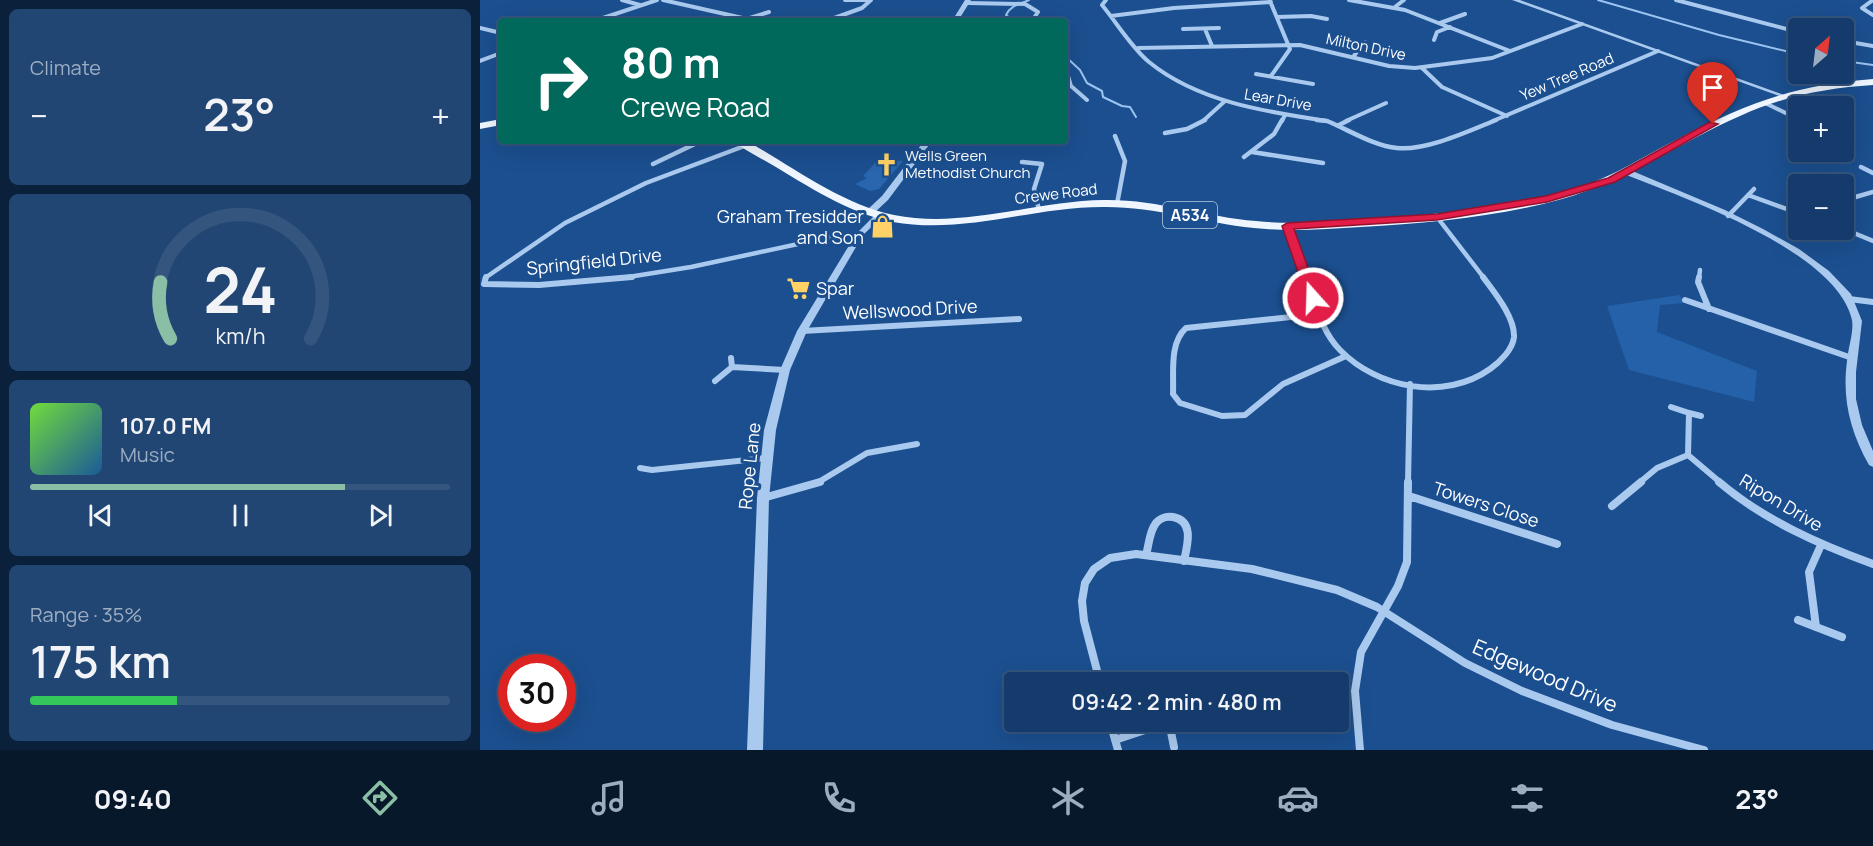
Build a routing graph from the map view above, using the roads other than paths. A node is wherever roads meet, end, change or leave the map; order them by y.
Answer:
1 (619, 0) edge
2 (657, 0) edge
3 (663, 0) edge
4 (845, 0) edge
5 (871, 0) edge
6 (1106, 0) edge
7 (1349, 0) edge
8 (1404, 0) edge
9 (1515, 0) edge
10 (1676, 0) edge
11 (1862, 0) edge
12 (968, 1) edge
13 (1270, 1) edge
14 (1871, 1) edge
15 (640, 5) junction
16 (1395, 7) junction
17 (769, 12) dead end
18 (1465, 14) dead end
19 (1873, 15) edge
20 (1111, 16) junction
21 (1277, 17) junction
22 (606, 18) edge
23 (744, 18) edge
24 (750, 18) edge
25 (834, 18) edge
26 (957, 18) edge
27 (1034, 18) edge
28 (1327, 19) dead end
29 (1439, 23) junction
30 (1582, 24) junction
31 (1450, 27) junction
32 (480, 28) edge
33 (1205, 28) junction
34 (1220, 28) dead end
35 (1788, 29) edge
36 (1183, 30) dead end
37 (498, 32) edge
38 (1436, 39) dead end
39 (1359, 41) dead end
40 (1365, 42) junction
41 (1370, 43) dead end
42 (1854, 43) edge
43 (1289, 45) junction
44 (1212, 46) junction
45 (1873, 46) edge
46 (1138, 48) junction
47 (1510, 51) junction
48 (1658, 51) junction
49 (498, 55) edge
50 (1353, 57) junction
51 (480, 61) edge
52 (1422, 68) junction
53 (1256, 74) dead end
54 (1068, 76) edge
55 (1271, 76) junction
56 (1873, 82) edge
57 (1313, 84) dead end
58 (1784, 96) junction
59 (1088, 100) dead end
60 (1225, 101) junction
61 (1386, 103) dead end
62 (1764, 103) junction
63 (1368, 109) junction
64 (1375, 112) dead end
65 (1788, 114) edge
66 (1286, 115) junction
67 (1507, 116) junction
68 (498, 123) edge
69 (1339, 124) junction
70 (1485, 125) joint
71 (480, 126) edge
72 (1165, 133) dead end
73 (1115, 136) dead end
74 (695, 144) edge
75 (741, 144) edge
76 (745, 144) edge
77 (926, 144) edge
78 (1252, 152) junction
79 (1244, 157) dead end
80 (1022, 162) dead end
81 (1315, 163) junction
82 (1323, 163) dead end
83 (653, 164) dead end
84 (1861, 167) dead end
85 (1316, 169) dead end
86 (1627, 172) junction
87 (1873, 173) edge
88 (1754, 189) dead end
89 (1873, 192) edge
90 (1748, 195) junction
91 (1863, 195) junction
92 (1854, 197) edge
93 (1873, 201) edge
94 (1117, 204) junction
95 (1788, 209) edge
96 (1039, 210) junction
97 (875, 213) junction
98 (1728, 216) junction
99 (1437, 217) junction
100 (1287, 226) junction
101 (1854, 233) edge
102 (860, 234) junction
103 (1873, 241) edge
104 (1701, 270) dead end
105 (1849, 299) junction
106 (1685, 300) dead end
107 (1873, 302) edge
108 (1709, 309) junction
109 (1319, 314) junction
110 (1019, 319) dead end
111 (802, 331) junction
112 (1346, 356) junction
113 (731, 358) dead end
114 (1852, 358) junction
115 (732, 367) junction
116 (785, 370) junction
117 (715, 381) dead end
118 (1410, 384) junction
119 (1671, 407) dead end
120 (1689, 413) junction
121 (1701, 416) dead end
122 (917, 444) dead end
123 (1688, 455) junction
124 (766, 458) junction
125 (1872, 458) edge
126 (640, 468) dead end
127 (1409, 496) junction
128 (763, 498) junction
129 (1612, 506) dead end
130 (1557, 544) dead end
131 (1821, 544) junction
132 (1146, 555) junction
133 (1184, 561) junction
134 (1873, 564) edge
135 (1383, 611) junction
136 (1798, 620) dead end
137 (1816, 627) junction
138 (1842, 637) dead end
139 (1097, 672) edge
140 (1113, 732) edge
141 (1139, 732) edge
142 (1171, 732) edge
143 (1115, 740) junction
144 (1174, 747) dead end
145 (755, 750) edge
146 (1118, 750) edge
147 (1360, 750) edge
148 (1704, 750) edge

1 - 15 street
2 - 15 street
3 - 23 street
4 - 5 street
5 - 25 street
6 - 20 street, Lear Drive
7 - 16 street
8 - 16 street
9 - 30 street
10 - 35 street
11 - 14 street
12 - 26 street
12 - 27 street
13 - 20 street
13 - 21 street
14 - 19 street
15 - 22 street
16 - 29 street
17 - 24 street
18 - 29 street
20 - 46 street, Lear Drive
21 - 28 street
21 - 43 street
29 - 31 street
30 - 47 street, Milton Drive
30 - 48 street
31 - 38 street
31 - 47 street
32 - 37 street
33 - 34 street
33 - 36 street
33 - 44 street
39 - 40 street
40 - 41 street
40 - 50 street
42 - 45 street
43 - 44 street, Milton Drive
43 - 50 street, Milton Drive
43 - 55 street
44 - 46 street, Milton Drive
46 - 60 street, Lear Drive
47 - 52 street, Milton Drive
48 - 58 street
48 - 67 street, Yew Tree Road
49 - 51 street
50 - 52 street, Milton Drive
52 - 67 street
53 - 55 street
54 - 59 street
55 - 57 street
56 - 58 main road, Crewe Road / A534
58 - 62 main road, Crewe Road / A534
60 - 66 street, Lear Drive
60 - 72 street
61 - 63 street
62 - 65 street
62 - 86 main road, Crewe Road / A534
63 - 64 street
63 - 69 street
66 - 69 street, Lear Drive
66 - 78 street
67 - 70 street, Yew Tree Road
68 - 71 main road
69 - 70 street, Lear Drive
73 - 94 street
74 - 83 street
75 - 102 street, Springfield Drive
76 - 97 main road, Crewe Road / A534
77 - 97 street, Rope Lane
78 - 79 street
78 - 81 street
80 - 96 street
81 - 82 street
81 - 85 street
84 - 87 street
86 - 98 street
86 - 99 main road, Crewe Road / A534
88 - 90 street
89 - 91 street
90 - 95 street
90 - 98 street
91 - 92 street
91 - 93 street
94 - 96 main road, Crewe Road / A534
94 - 100 main road, Crewe Road / A534
96 - 97 main road, Crewe Road / A534
97 - 102 street, Rope Lane
98 - 105 street
99 - 100 main road, Crewe Road / A534
99 - 118 street
100 - 109 street
101 - 103 street
102 - 111 street, Rope Lane
104 - 108 street
105 - 107 street
105 - 114 street
106 - 108 street
108 - 114 street
109 - 112 street
109 - 112 street
110 - 111 street, Wellswood Drive
111 - 116 street, Rope Lane
112 - 118 street
113 - 115 street
114 - 125 street
115 - 116 street
115 - 117 street
116 - 124 street, Rope Lane
118 - 127 street, Towers Close
119 - 120 street
120 - 121 street
120 - 123 street
122 - 128 street
123 - 129 street
123 - 131 street, Ripon Drive
124 - 126 street
124 - 128 street, Rope Lane
127 - 130 street, Towers Close
127 - 135 street
128 - 145 street, Rope Lane
131 - 134 street, Ripon Drive
131 - 137 street
132 - 133 street, Edgewood Drive
132 - 133 street
132 - 139 street, Edgewood Drive
133 - 135 street, Edgewood Drive
135 - 147 street
135 - 148 street, Edgewood Drive
136 - 137 street
137 - 138 street
140 - 143 street
141 - 143 street
142 - 144 street
143 - 146 street

